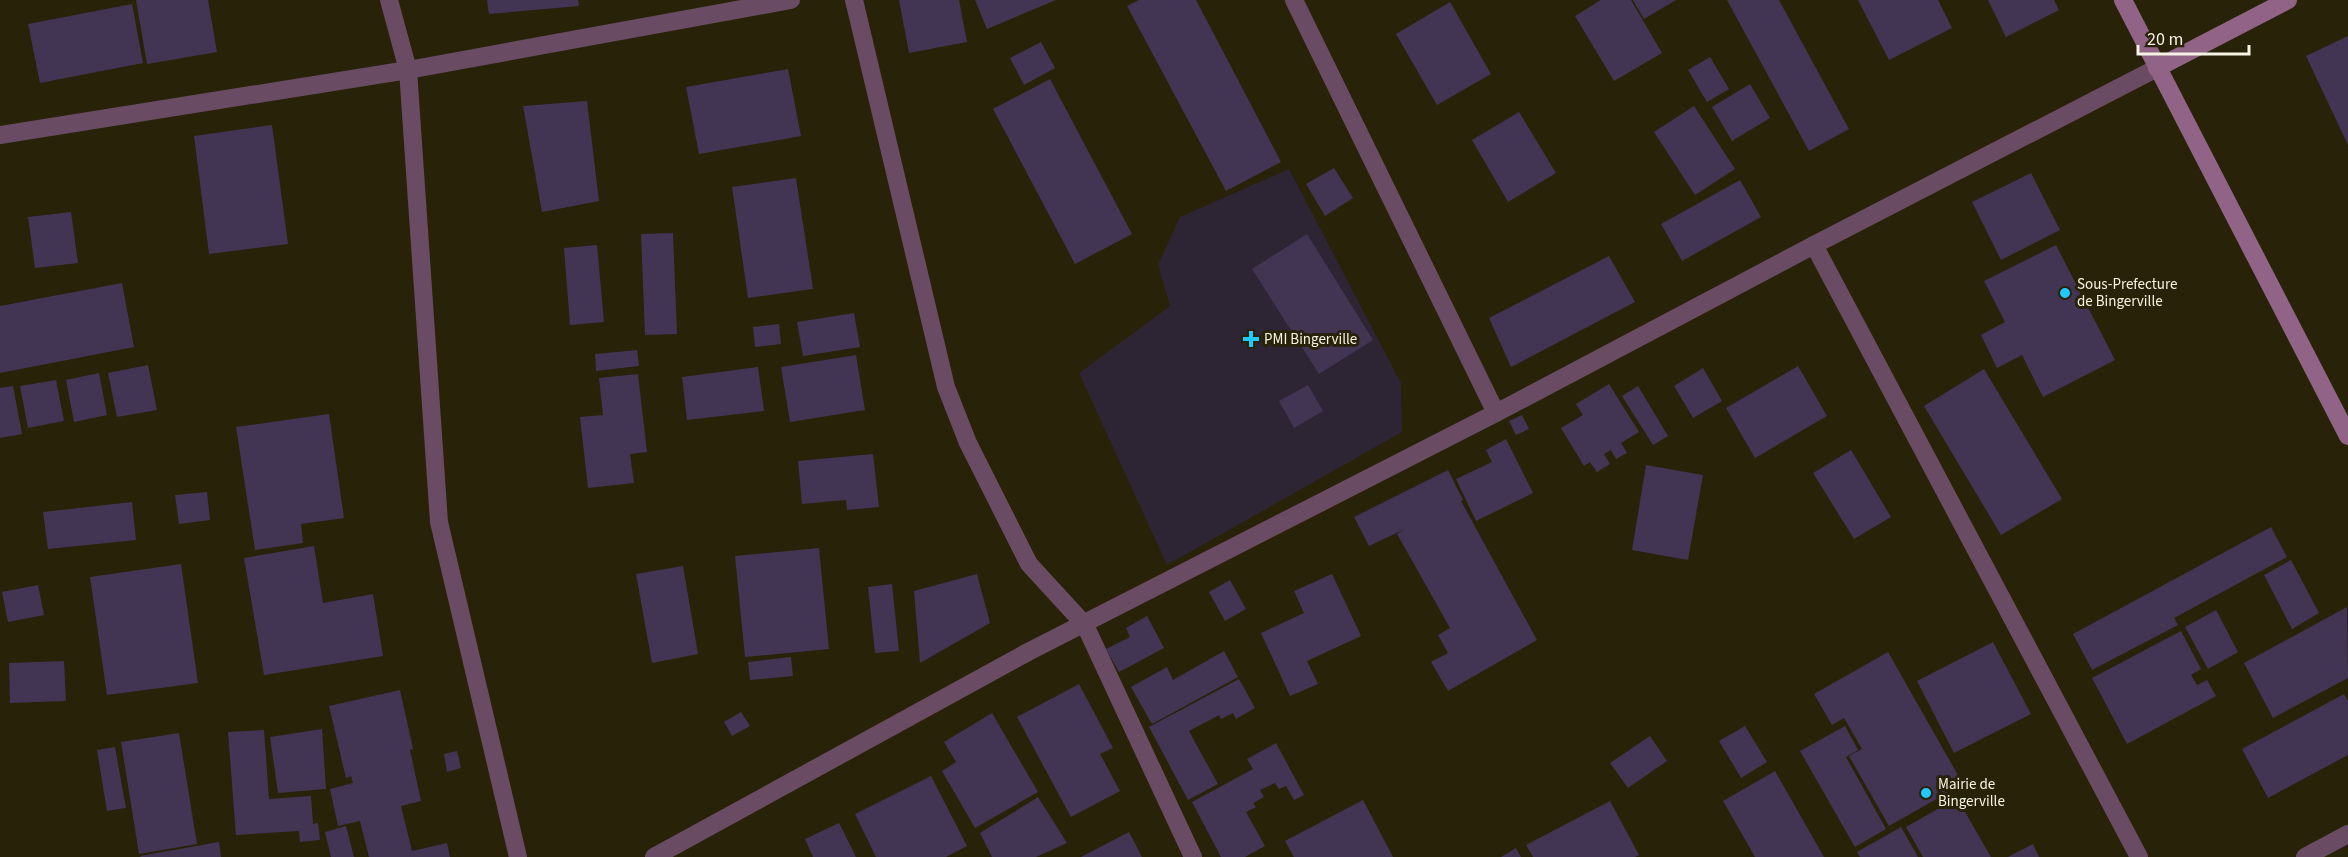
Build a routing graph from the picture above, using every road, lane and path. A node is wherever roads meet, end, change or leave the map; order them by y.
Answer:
1 (389, 0) edge
2 (790, 0) edge
3 (854, 0) edge
4 (1294, 0) edge
5 (2123, 0) edge
6 (2288, 0) edge
7 (2157, 68) junction
8 (408, 69) junction
9 (0, 135) edge
10 (1814, 244) junction
11 (2342, 409) edge
12 (1496, 413) junction
13 (2348, 436) edge
14 (1085, 625) junction
15 (2348, 834) edge
16 (518, 857) edge
17 (654, 857) edge
18 (1193, 857) edge
19 (2139, 857) edge
20 (2305, 857) edge

1 - 8 street
2 - 8 street
3 - 14 street
4 - 12 street
5 - 7 main road
6 - 7 main road
7 - 10 street
7 - 11 main road
8 - 9 street
8 - 16 street
10 - 12 street
10 - 19 street
11 - 13 main road
12 - 14 street
14 - 17 street
14 - 18 street
15 - 20 street

